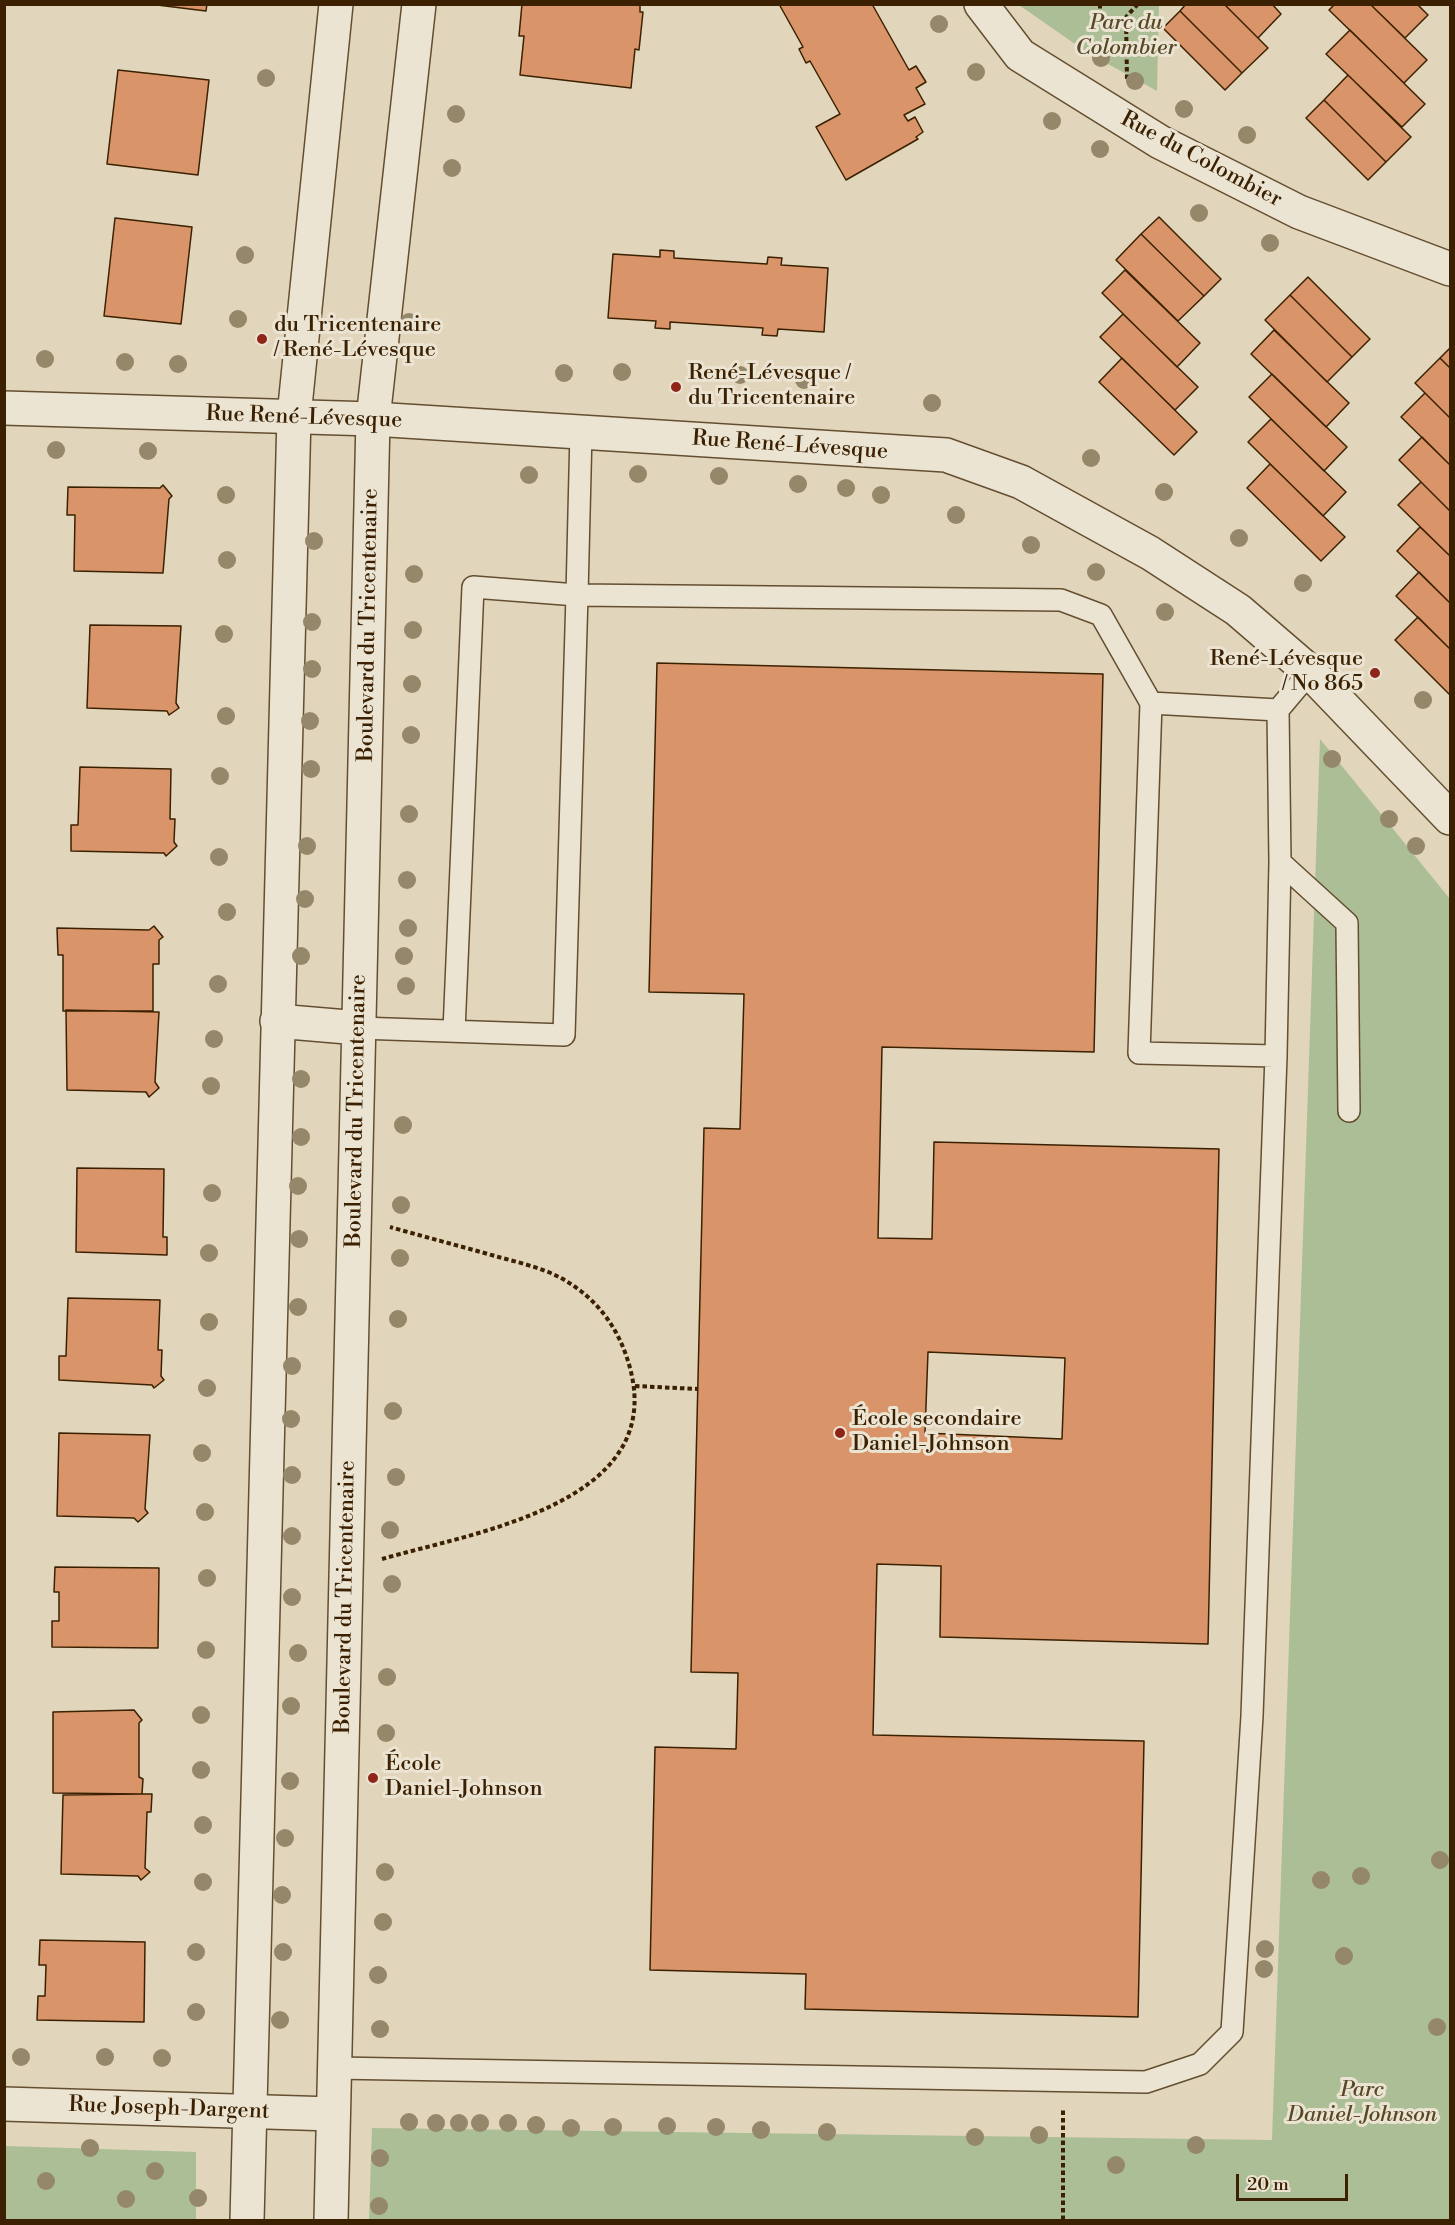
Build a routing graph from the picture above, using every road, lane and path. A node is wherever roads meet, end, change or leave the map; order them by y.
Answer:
1 (336, 4) edge
2 (419, 4) edge
3 (981, 4) edge
4 (1100, 4) edge
5 (1138, 4) edge
6 (1126, 28) junction
7 (1127, 122) junction
8 (1450, 269) edge
9 (4, 408) edge
10 (294, 416) junction
11 (373, 419) junction
12 (581, 432) junction
13 (577, 595) junction
14 (1310, 672) junction
15 (1150, 703) junction
16 (1278, 710) junction
17 (1450, 818) edge
18 (1280, 862) junction
19 (277, 1021) junction
20 (359, 1028) junction
21 (454, 1031) junction
22 (1276, 1056) junction
23 (1348, 1111) dead end
24 (355, 1218) junction
25 (635, 1386) junction
26 (698, 1389) dead end
27 (346, 1568) junction
28 (334, 2068) junction
29 (1063, 2081) junction
30 (4, 2104) edge
31 (250, 2113) junction
32 (333, 2114) junction
33 (247, 2220) edge
34 (331, 2220) edge
35 (1063, 2220) edge

1 - 10 street
2 - 11 street, Boulevard du Tricentenaire
3 - 7 street, Rue du Colombier
4 - 6 path
5 - 6 path
6 - 7 path
7 - 8 street, Rue du Colombier
9 - 10 street, Rue René-Lévesque
10 - 11 street, Rue René-Lévesque
10 - 19 street
11 - 12 street, Rue René-Lévesque
11 - 20 street, Boulevard du Tricentenaire
12 - 13 lane
12 - 14 street, Rue René-Lévesque
13 - 15 lane
13 - 21 lane
13 - 21 lane
14 - 16 lane
14 - 17 street, Rue René-Lévesque
15 - 16 lane
15 - 22 lane
16 - 18 lane
18 - 22 lane
18 - 23 lane
19 - 20 street
19 - 31 street
20 - 21 lane
20 - 24 street, Boulevard du Tricentenaire
22 - 29 lane
24 - 25 path
24 - 27 street, Boulevard du Tricentenaire
25 - 26 path
25 - 27 path
27 - 28 street, Boulevard du Tricentenaire
28 - 29 lane
28 - 32 street, Boulevard du Tricentenaire
29 - 35 path
30 - 31 street, Rue Joseph-Dargent
31 - 32 street, Rue Joseph-Dargent
31 - 33 street
32 - 34 street, Boulevard du Tricentenaire

